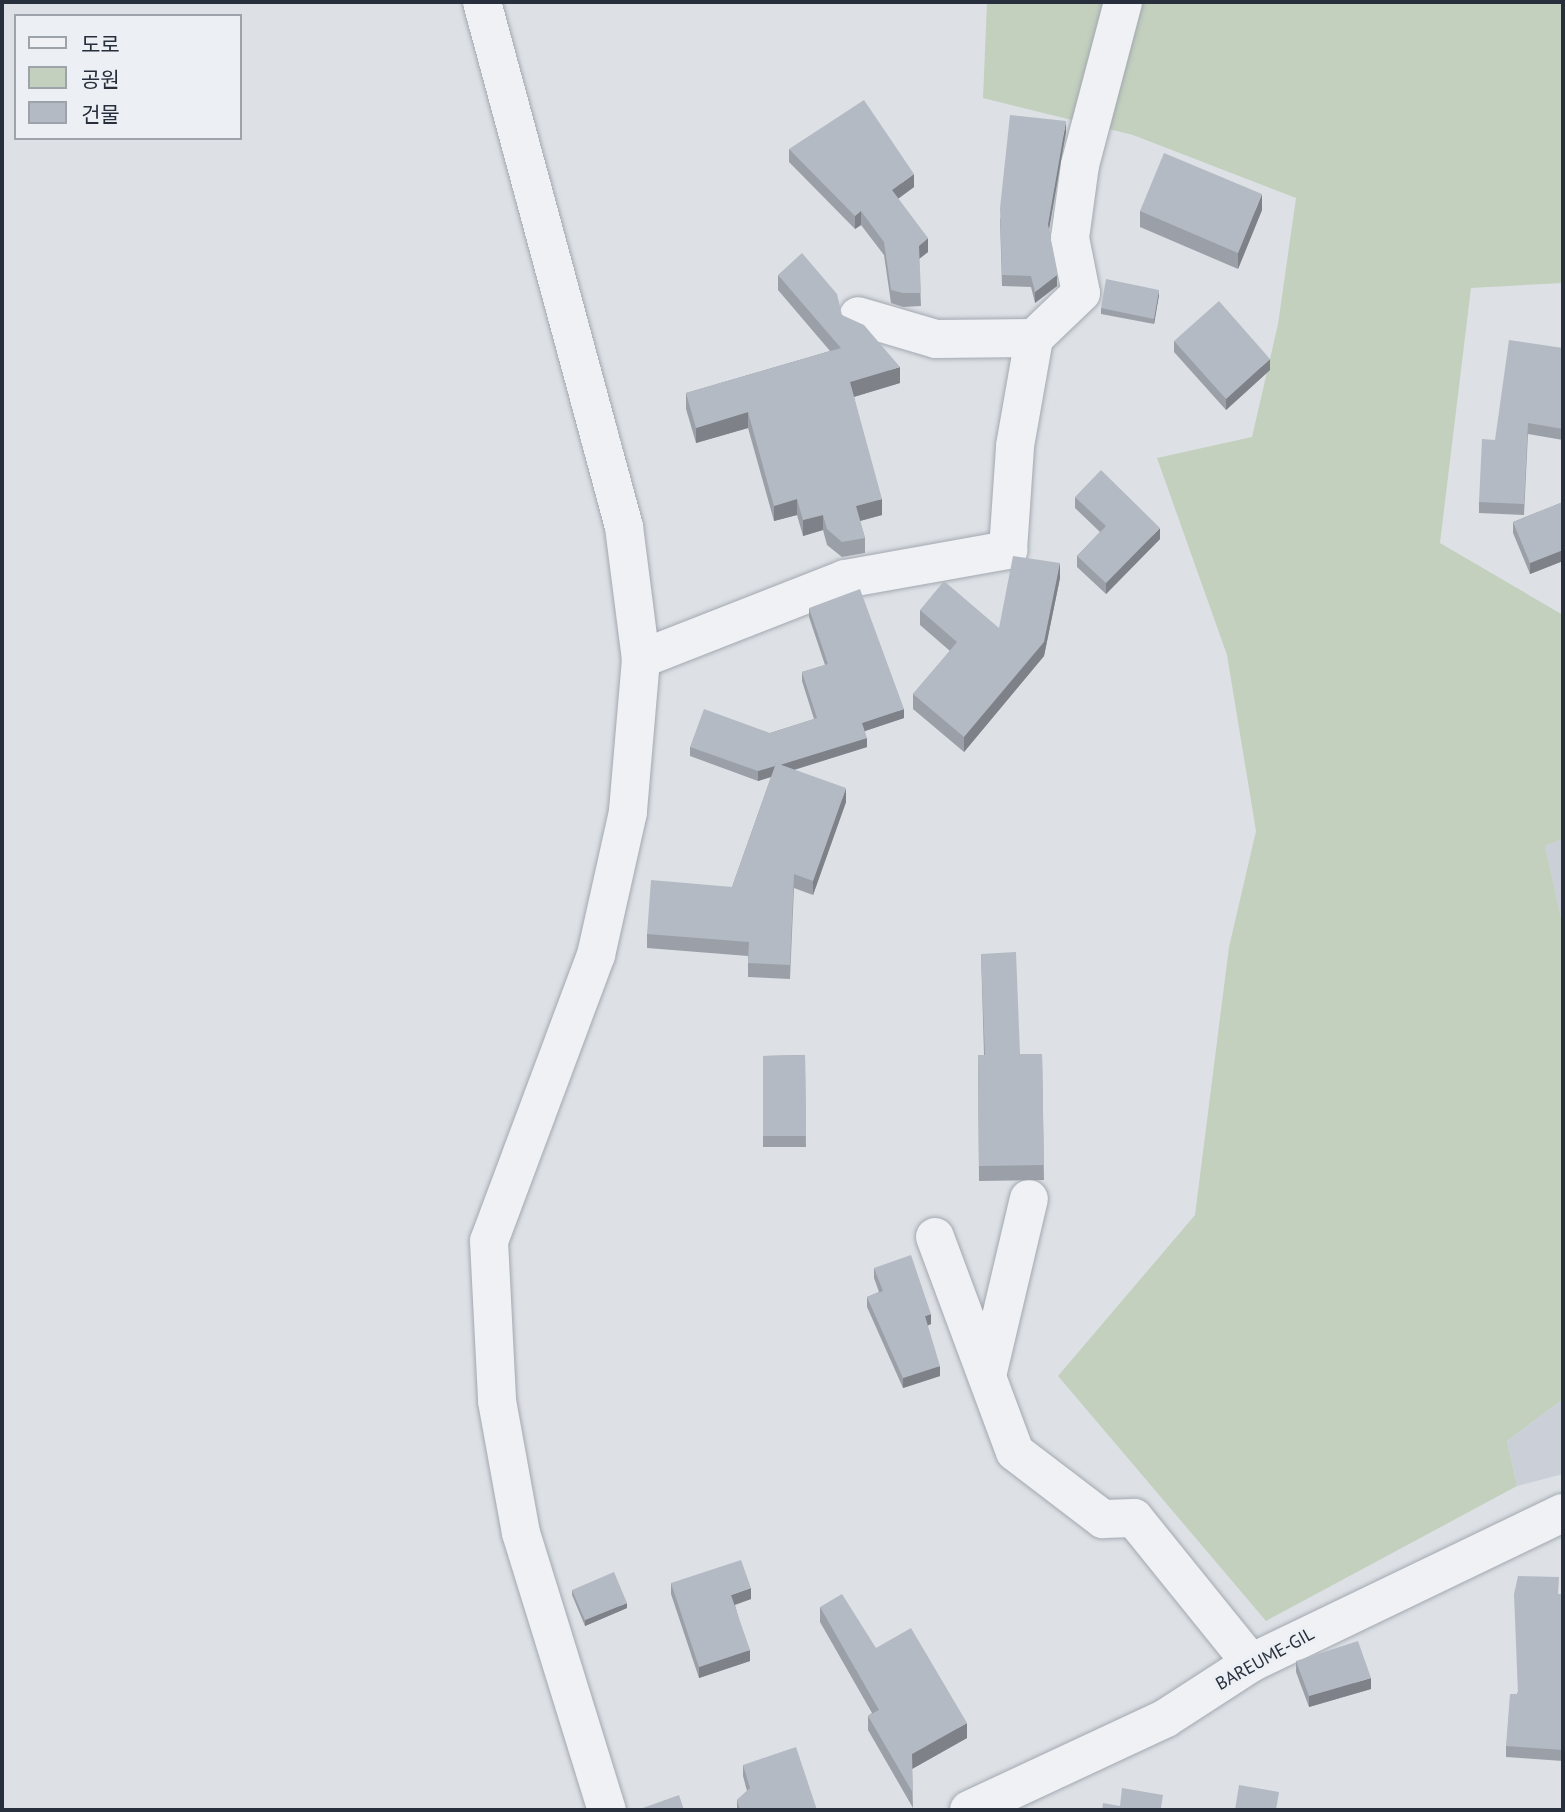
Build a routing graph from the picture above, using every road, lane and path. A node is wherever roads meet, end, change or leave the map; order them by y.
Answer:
1 (482, 2) edge
2 (1123, 2) edge
3 (858, 316) dead end
4 (1034, 338) junction
5 (641, 659) junction
6 (1029, 1199) dead end
7 (935, 1237) dead end
8 (987, 1376) junction
9 (1563, 1513) edge
10 (1251, 1663) junction
11 (607, 1810) edge
12 (969, 1810) edge

1 - 5 street
2 - 4 street
3 - 4 street
4 - 5 street
5 - 11 street
6 - 8 street
7 - 8 street
8 - 10 street
9 - 10 street, BAREUME-GIL
10 - 12 street, BAREUME-GIL

